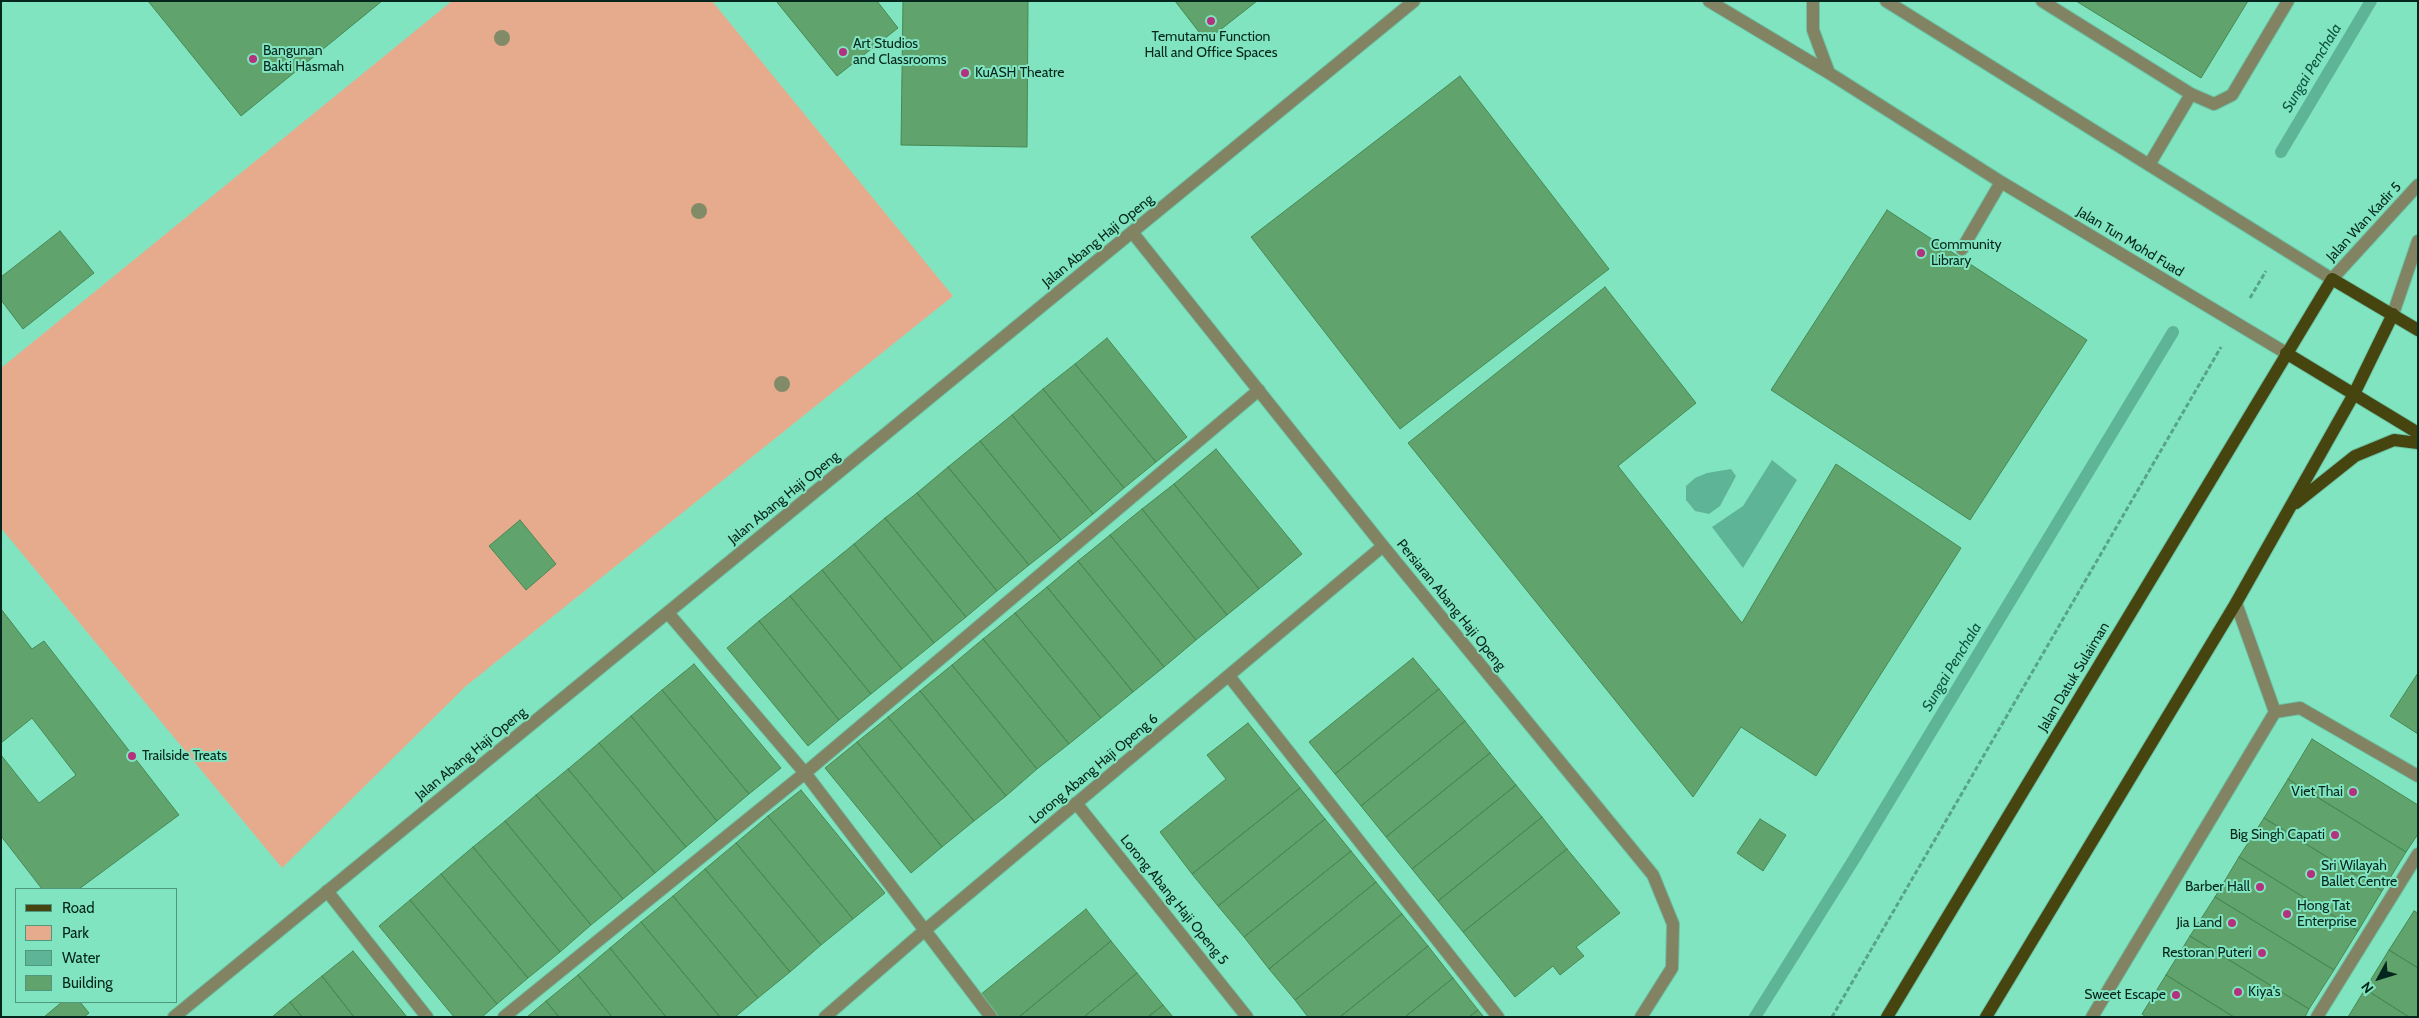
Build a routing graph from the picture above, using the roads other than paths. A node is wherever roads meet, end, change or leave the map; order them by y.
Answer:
1 (1414, 1) edge
2 (1709, 1) edge
3 (1813, 1) edge
4 (1886, 1) edge
5 (2042, 1) edge
6 (2288, 1) edge
7 (1829, 74) junction
8 (2191, 94) junction
9 (2148, 165) junction
10 (2001, 182) junction
11 (2418, 185) edge
12 (1132, 232) junction
13 (2418, 241) edge
14 (1962, 249) dead end
15 (2332, 279) junction
16 (2393, 314) junction
17 (2418, 330) edge
18 (2286, 352) junction
19 (1259, 390) junction
20 (2354, 394) junction
21 (2418, 433) edge
22 (2418, 443) edge
23 (2290, 508) junction
24 (1383, 546) junction
25 (2236, 603) junction
26 (668, 613) junction
27 (1229, 676) junction
28 (2275, 712) junction
29 (805, 773) junction
30 (2418, 776) edge
31 (1076, 803) junction
32 (2418, 854) edge
33 (327, 891) junction
34 (924, 931) junction
35 (174, 1017) edge
36 (427, 1017) edge
37 (504, 1017) edge
38 (825, 1017) edge
39 (991, 1017) edge
40 (1247, 1017) edge
41 (1498, 1017) edge
42 (1642, 1017) edge
43 (1887, 1017) edge
44 (1986, 1017) edge
45 (2092, 1017) edge
46 (2317, 1017) edge

1 - 12 street, Jalan Abang Haji Openg
2 - 7 street, Jalan Tun Mohd Fuad
3 - 7 street
4 - 9 street
5 - 8 street
6 - 8 street
7 - 10 street, Jalan Tun Mohd Fuad
8 - 9 street
9 - 15 street
10 - 14 street
10 - 18 street, Jalan Tun Mohd Fuad
11 - 15 street, Jalan Wan Kadir 5
12 - 19 street, Persiaran Abang Haji Openg
12 - 26 street, Jalan Abang Haji Openg
13 - 16 street
15 - 16 main road
15 - 18 main road, Jalan Datuk Sulaiman
16 - 17 main road
16 - 20 main road
18 - 20 main road, Jalan Tun Mohd Fuad
18 - 43 main road, Jalan Datuk Sulaiman
19 - 24 street, Persiaran Abang Haji Openg
19 - 29 street
20 - 21 main road, Jalan Tun Mohd Fuad
20 - 23 main road
22 - 23 main road
23 - 25 main road
24 - 27 street, Lorong Abang Haji Openg 6
24 - 42 street, Persiaran Abang Haji Openg
25 - 28 street
25 - 44 main road
26 - 29 street
26 - 33 street, Jalan Abang Haji Openg
27 - 31 street, Lorong Abang Haji Openg 6
27 - 41 street
28 - 30 street
28 - 45 street
29 - 34 street
29 - 37 street
31 - 34 street, Lorong Abang Haji Openg 6
31 - 40 street, Lorong Abang Haji Openg 5
32 - 46 street
33 - 35 street, Jalan Abang Haji Openg
33 - 36 street
34 - 38 street, Lorong Abang Haji Openg 6
34 - 39 street

